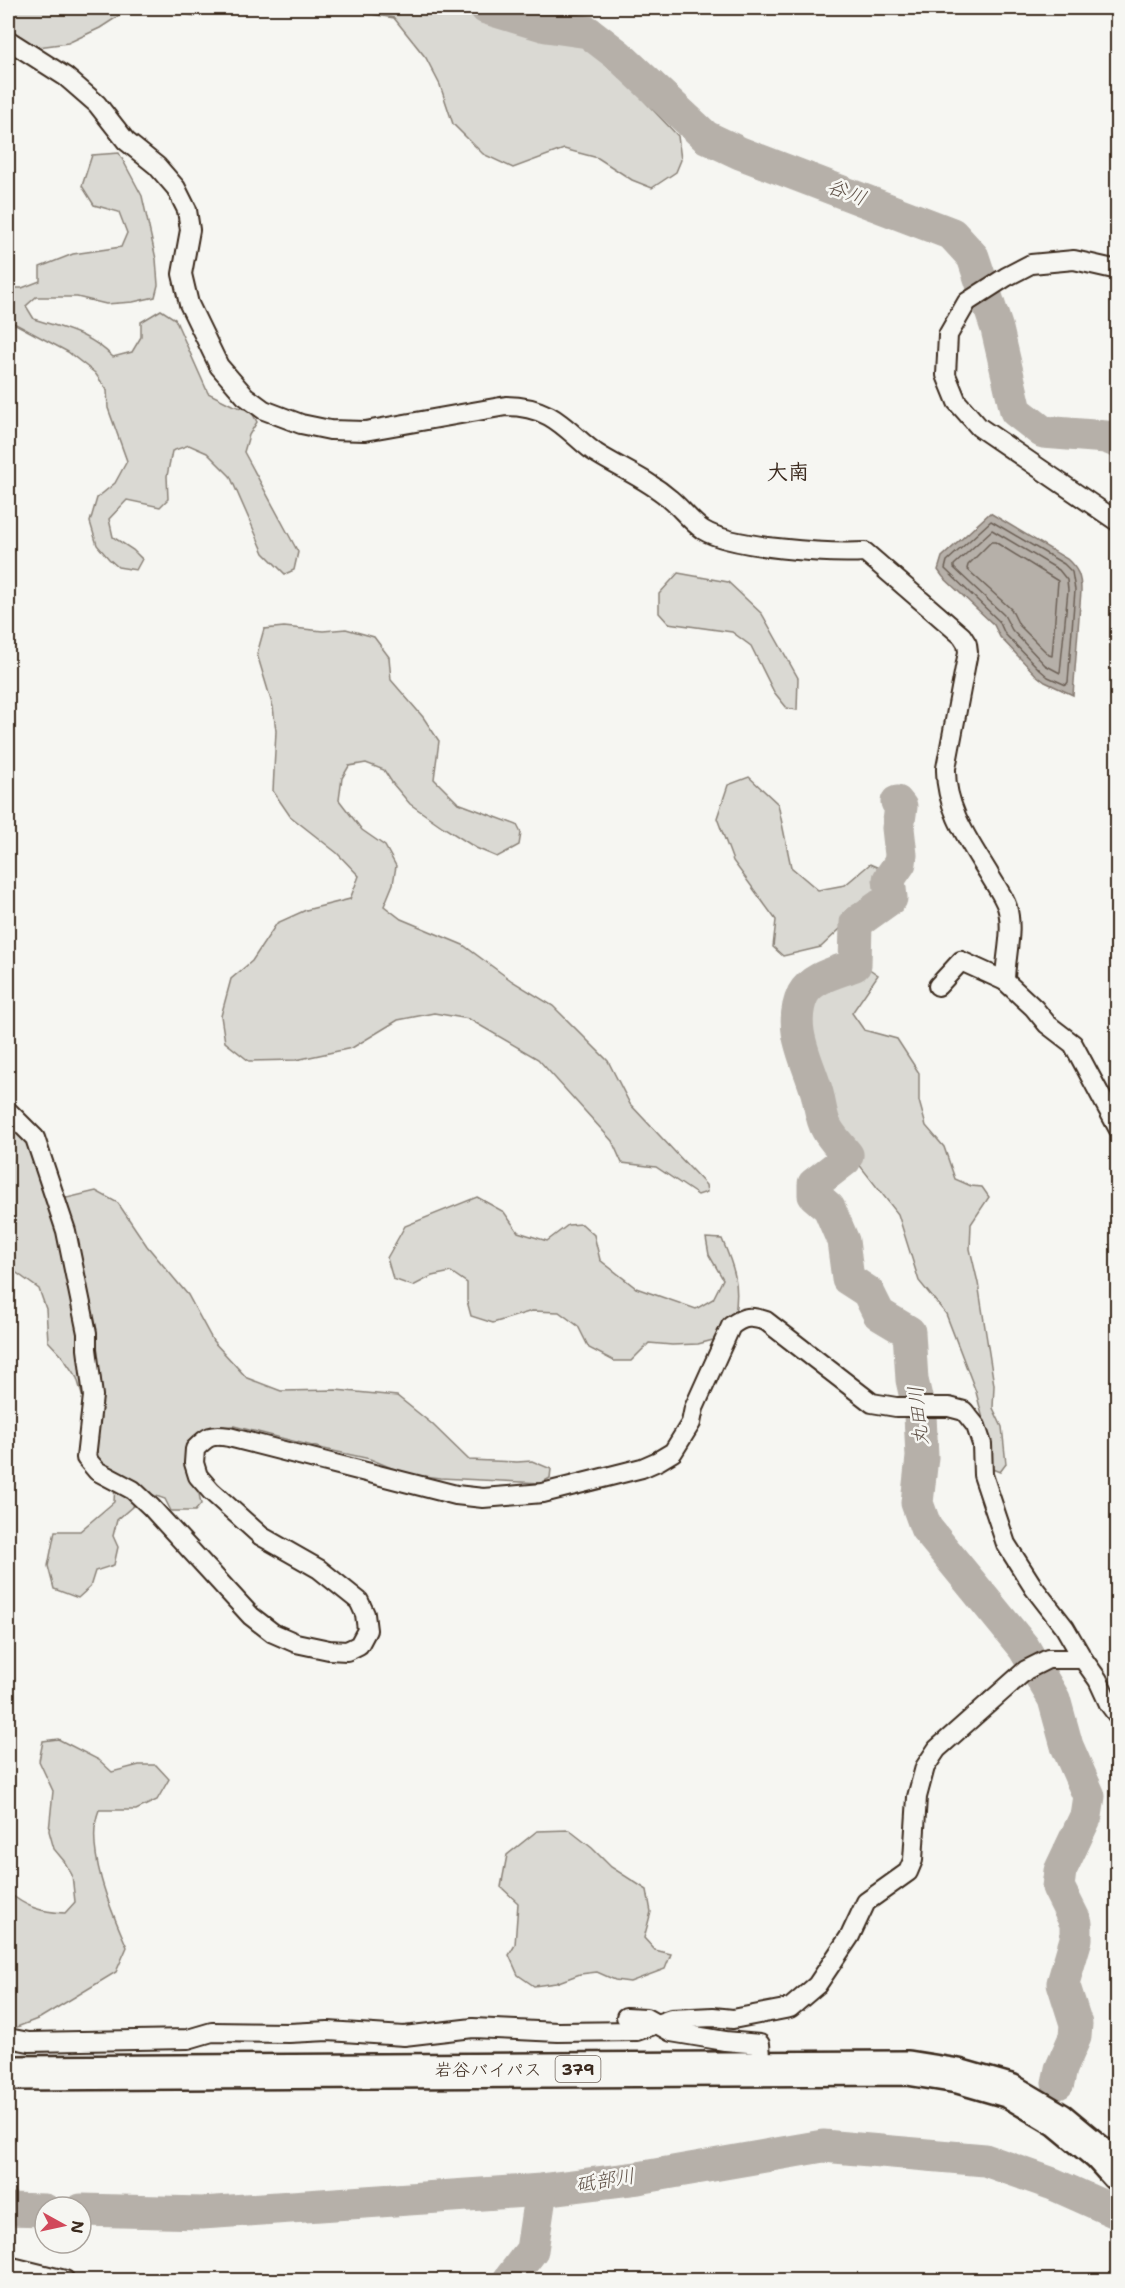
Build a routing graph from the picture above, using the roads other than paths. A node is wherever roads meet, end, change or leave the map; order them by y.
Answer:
1 (8, 40) edge
2 (1118, 270) edge
3 (1118, 522) edge
4 (1005, 981) junction
5 (939, 986) dead end
6 (8, 1111) edge
7 (1118, 1128) edge
8 (1083, 1659) junction
9 (1118, 1716) edge
10 (626, 2017) dead end
11 (657, 2024) junction
12 (8, 2038) edge
13 (762, 2068) junction
14 (8, 2073) edge
15 (1117, 2174) edge
16 (8, 2266) edge
17 (65, 2280) edge

1 - 4 street
2 - 3 street
4 - 5 street
4 - 7 street
6 - 8 street
8 - 9 street
8 - 11 street
10 - 11 street
11 - 12 street
11 - 13 street
13 - 14 highway, 岩谷バイパス / 379
13 - 15 highway, 岩谷バイパス / 379
16 - 17 street

